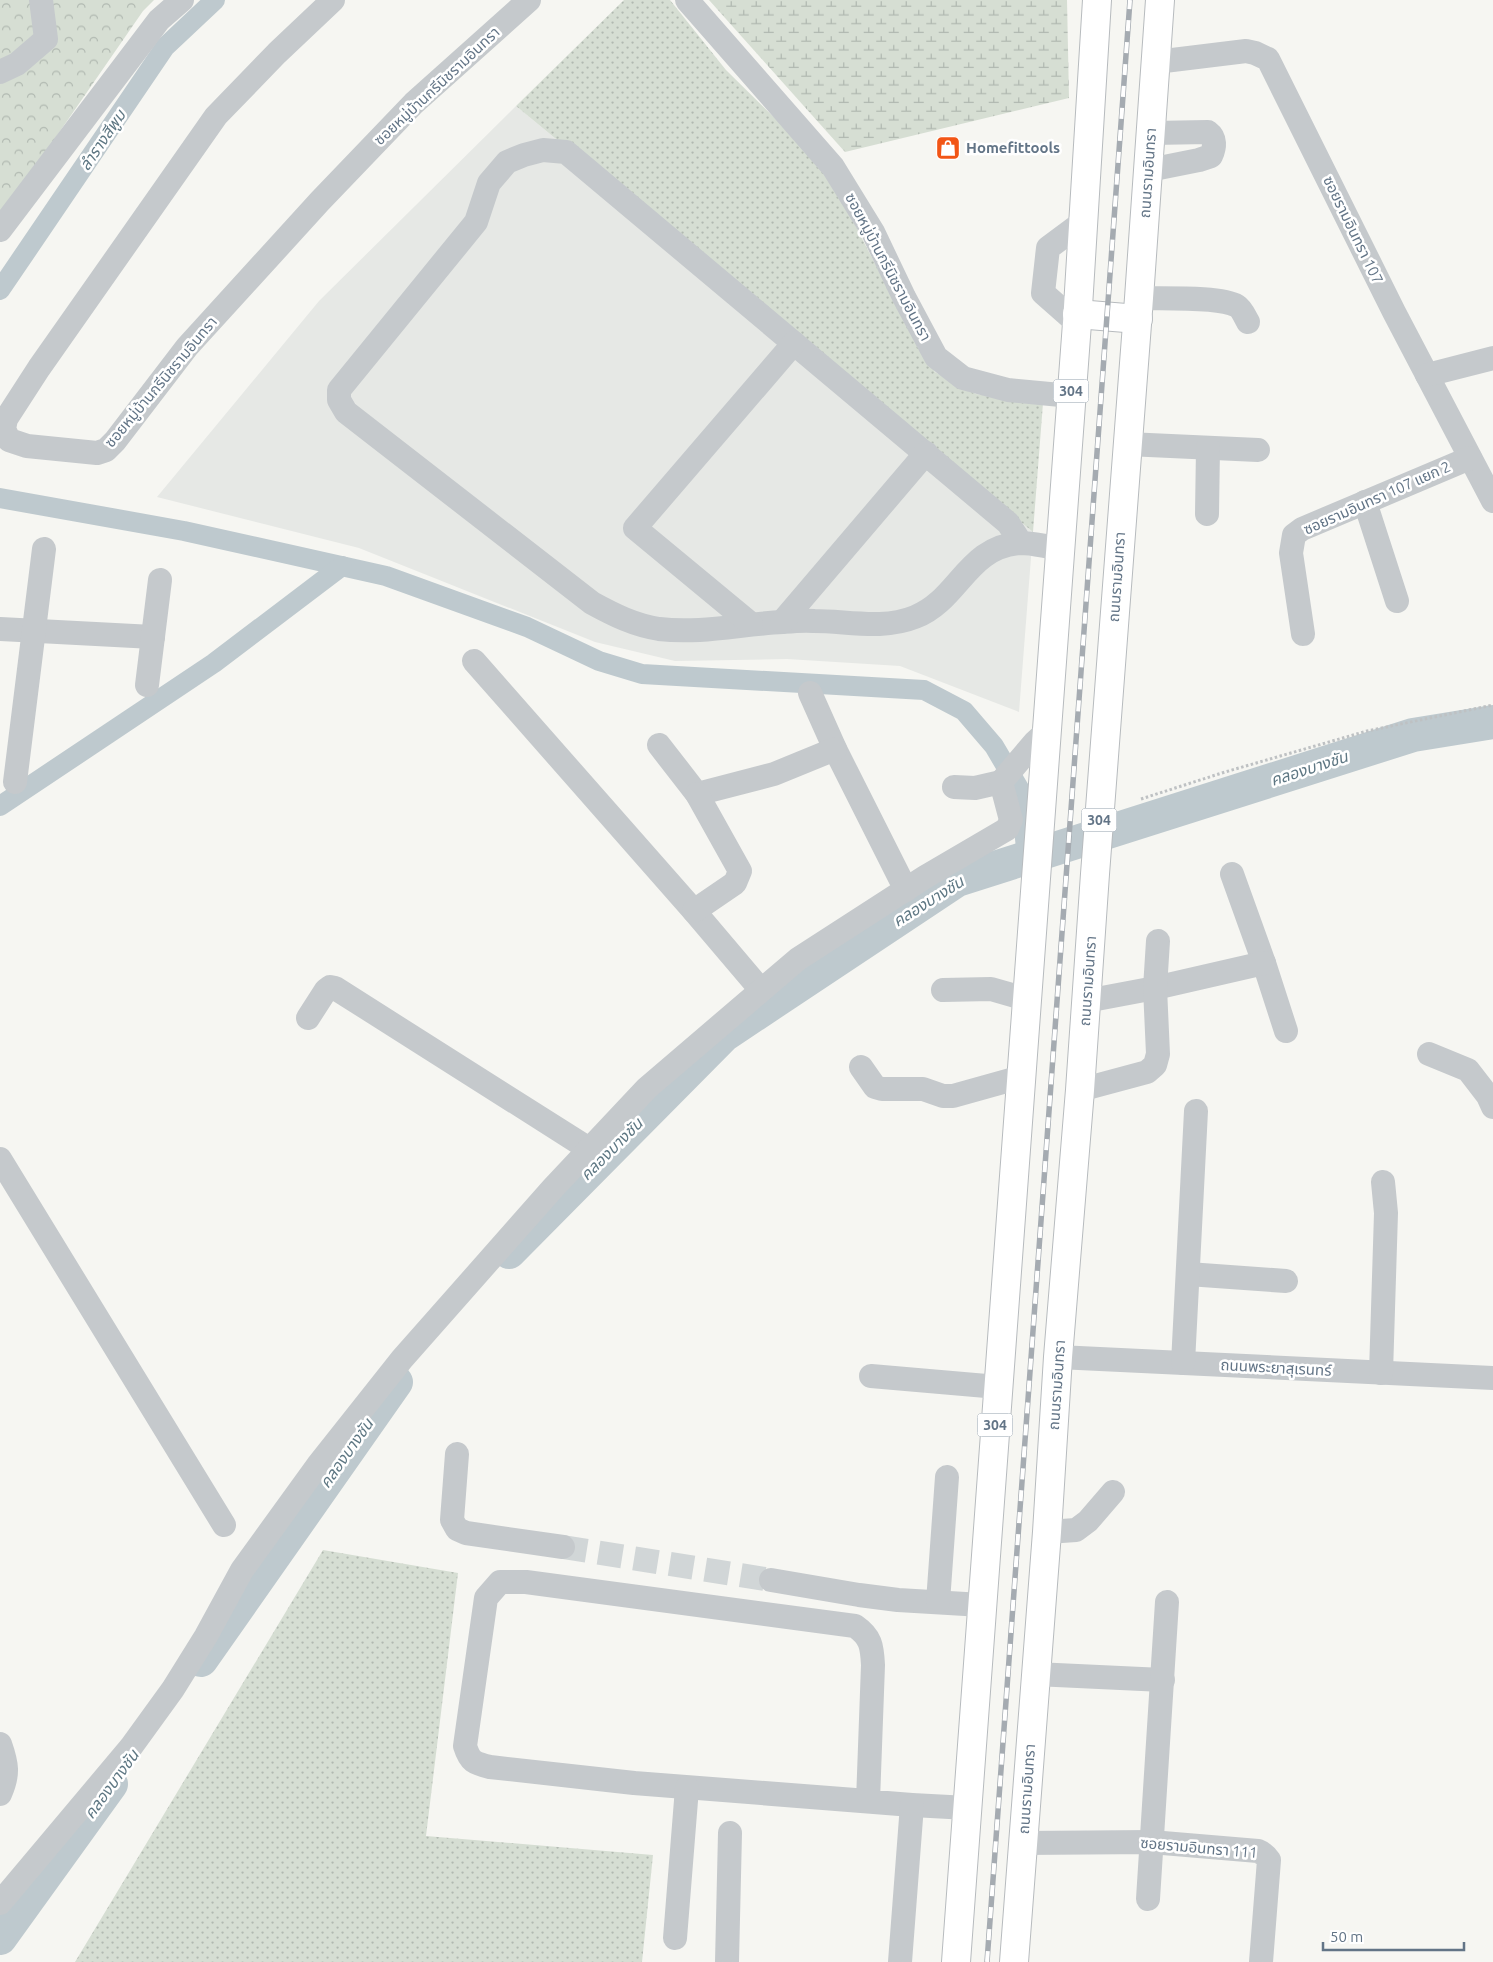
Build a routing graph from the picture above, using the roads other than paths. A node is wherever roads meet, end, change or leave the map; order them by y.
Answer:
1 (41, 0) edge
2 (182, 0) edge
3 (334, 0) edge
4 (530, 0) edge
5 (687, 0) edge
6 (1097, 0) edge
7 (1160, 0) edge
8 (1156, 62) junction
9 (0, 72) edge
10 (1152, 133) junction
11 (1149, 170) junction
12 (0, 230) edge
13 (1138, 308) junction
14 (1077, 318) junction
15 (1248, 322) dead end
16 (794, 343) junction
17 (1493, 358) edge
18 (1427, 375) junction
19 (1071, 396) junction
20 (1127, 444) junction
21 (1208, 448) junction
22 (1258, 450) dead end
23 (926, 453) junction
24 (1470, 458) junction
25 (1493, 501) edge
26 (1364, 502) junction
27 (1207, 514) dead end
28 (1021, 543) junction
29 (1059, 548) junction
30 (44, 549) dead end
31 (160, 580) dead end
32 (1397, 601) dead end
33 (782, 622) junction
34 (751, 624) junction
35 (0, 629) edge
36 (34, 630) junction
37 (1303, 634) dead end
38 (153, 637) junction
39 (474, 661) dead end
40 (147, 686) dead end
41 (810, 693) dead end
42 (1047, 732) junction
43 (659, 745) dead end
44 (835, 749) junction
45 (1008, 774) junction
46 (15, 782) dead end
47 (954, 787) dead end
48 (697, 794) junction
49 (1232, 874) dead end
50 (906, 890) junction
51 (694, 911) junction
52 (1158, 941) dead end
53 (1264, 962) junction
54 (1155, 988) junction
55 (761, 990) junction
56 (943, 990) dead end
57 (1026, 999) junction
58 (1086, 1001) junction
59 (308, 1018) dead end
60 (1286, 1031) dead end
61 (1429, 1054) dead end
62 (861, 1067) dead end
63 (1021, 1076) junction
64 (1080, 1090) junction
65 (1493, 1107) edge
66 (1196, 1111) dead end
67 (589, 1149) junction
68 (0, 1159) edge
69 (1382, 1182) dead end
70 (1188, 1274) junction
71 (1286, 1281) dead end
72 (1058, 1357) junction
73 (1183, 1363) junction
74 (1381, 1374) junction
75 (871, 1376) dead end
76 (1493, 1378) edge
77 (998, 1387) junction
78 (457, 1454) dead end
79 (947, 1477) dead end
80 (1113, 1492) dead end
81 (224, 1525) dead end
82 (1048, 1532) junction
83 (562, 1547) tunnel mouth
84 (771, 1580) tunnel mouth
85 (938, 1602) junction
86 (1167, 1602) dead end
87 (982, 1605) junction
88 (1035, 1674) junction
89 (1163, 1680) junction
90 (0, 1744) edge
91 (634, 1783) junction
92 (687, 1788) junction
93 (0, 1794) edge
94 (868, 1801) junction
95 (912, 1805) junction
96 (968, 1808) junction
97 (730, 1833) dead end
98 (1151, 1842) junction
99 (1024, 1843) junction
100 (1148, 1899) dead end
101 (0, 1903) edge
102 (675, 1938) dead end
103 (726, 1962) edge
104 (900, 1962) edge
105 (956, 1962) edge
106 (1014, 1962) edge
107 (1261, 1962) edge

1 - 9 street
2 - 12 street
3 - 4 street, ซอยหมู่บ้านกรีนิชรามอินทรา
5 - 19 street, ซอยหมู่บ้านกรีนิชรามอินทรา
6 - 14 highway, 304
7 - 8 highway, ถนนรามอินทรา / 304
8 - 10 highway, ถนนรามอินทรา / 304
8 - 18 street, ซอยรามอินทรา 107
10 - 11 highway, ถนนรามอินทรา / 304
10 - 11 street
11 - 13 highway, ถนนรามอินทรา / 304
13 - 14 highway
13 - 15 street
13 - 20 highway, ถนนรามอินทรา / 304
14 - 19 highway, 304
16 - 23 street
16 - 34 street
16 - 34 street
17 - 18 street
18 - 24 street, ซอยรามอินทรา 107
19 - 29 highway, 304
20 - 21 street
20 - 58 highway, ถนนรามอินทรา / 304
21 - 22 street
21 - 27 street
23 - 28 street
23 - 33 street
24 - 25 street, ซอยรามอินทรา 107
24 - 26 street, ซอยรามอินทรา 107 แยก 2
26 - 32 street
26 - 37 street, ซอยรามอินทรา 107 แยก 2
28 - 29 street
28 - 33 street
29 - 42 highway, 304
30 - 36 street
31 - 38 street
33 - 34 street
35 - 36 street
36 - 38 street
36 - 46 street
38 - 40 street
39 - 51 street
41 - 44 street
42 - 45 street
42 - 57 highway, 304
43 - 48 street
44 - 48 street
44 - 50 street
45 - 47 street
45 - 50 street
48 - 51 street
49 - 53 street
50 - 55 street
51 - 55 street
52 - 54 street
53 - 54 street
53 - 60 street
54 - 58 street
54 - 64 street
55 - 67 street
56 - 57 street
57 - 63 highway, 304
58 - 64 highway, ถนนรามอินทรา / 304
59 - 67 street
61 - 65 street
62 - 63 street
63 - 77 highway, 304
64 - 72 highway, ถนนรามอินทรา / 304
66 - 70 street
67 - 101 street
68 - 81 street
69 - 74 street
70 - 71 street
70 - 73 street
72 - 73 street, ถนนพระยาสุเรนทร์
72 - 82 highway, ถนนรามอินทรา / 304
73 - 74 street, ถนนพระยาสุเรนทร์
74 - 76 street, ถนนพระยาสุเรนทร์
75 - 77 street
77 - 87 highway, 304
78 - 83 street
79 - 85 street
80 - 82 street
82 - 88 highway, ถนนรามอินทรา / 304
84 - 85 street
85 - 87 street
86 - 89 street
87 - 96 highway, 304
88 - 89 street
88 - 99 highway, ถนนรามอินทรา / 304
89 - 98 street
90 - 93 street
91 - 92 street
91 - 94 street
91 - 94 street
92 - 94 street
92 - 102 street
94 - 95 street
95 - 96 street
95 - 104 street
96 - 105 highway, 304
97 - 103 street
98 - 99 street, ซอยรามอินทรา 111
98 - 100 street
98 - 107 street, ซอยรามอินทรา 111
99 - 106 highway, ถนนรามอินทรา / 304

